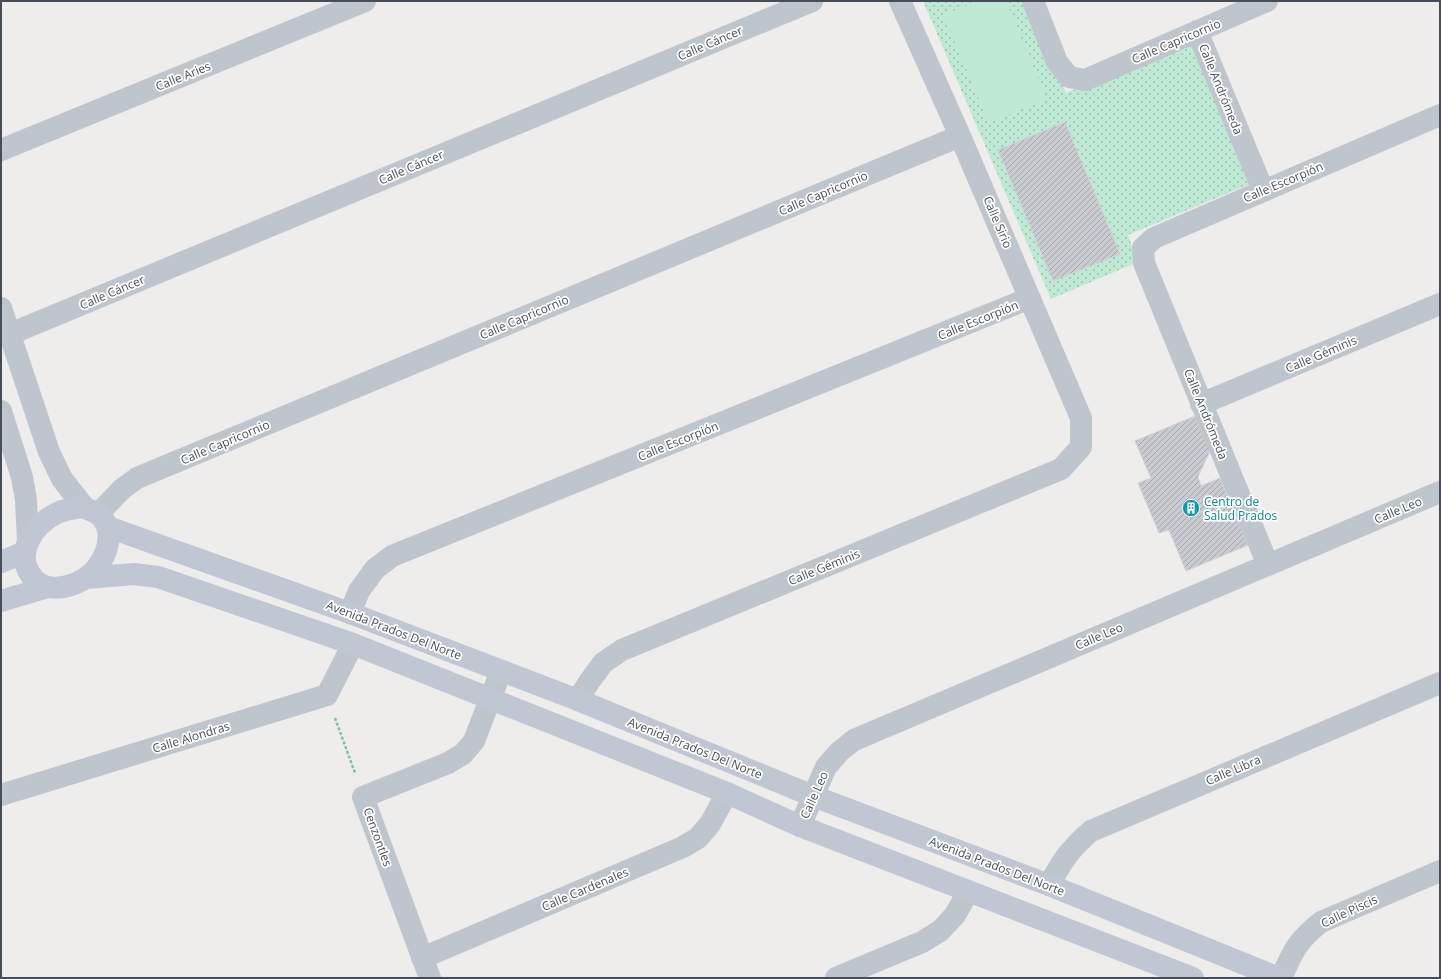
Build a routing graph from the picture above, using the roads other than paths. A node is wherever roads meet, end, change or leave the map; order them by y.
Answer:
1 (365, 1) edge
2 (812, 1) edge
3 (900, 1) edge
4 (1033, 1) edge
5 (1267, 1) edge
6 (1197, 31) junction
7 (1440, 115) edge
8 (960, 136) junction
9 (1, 150) edge
10 (1263, 190) junction
11 (1144, 263) joint
12 (1030, 298) junction
13 (1440, 304) edge
14 (1, 308) edge
15 (10, 334) junction
16 (1201, 404) junction
17 (1, 411) edge
18 (1080, 447) joint
19 (1440, 492) edge
20 (97, 516) junction
21 (26, 547) junction
22 (1, 562) edge
23 (1268, 564) junction
24 (86, 578) junction
25 (48, 587) junction
26 (1, 601) edge
27 (350, 613) junction
28 (353, 644) junction
29 (501, 671) junction
30 (1440, 683) edge
31 (490, 699) junction
32 (578, 700) junction
33 (726, 793) junction
34 (1, 795) edge
35 (813, 796) junction
36 (800, 826) junction
37 (1440, 871) edge
38 (1049, 885) junction
39 (968, 892) junction
40 (426, 968) edge
41 (836, 978) edge
42 (1190, 978) edge
43 (1280, 978) edge

1 - 9 street, Calle Aries
2 - 15 street, Calle Cáncer
3 - 8 street, Calle Sirio
4 - 6 street, Calle Capricornio
5 - 6 street, Calle Capricornio
6 - 10 street, Calle Andrómeda
7 - 10 street, Calle Escorpión
8 - 12 street, Calle Sirio
8 - 20 street, Calle Capricornio
10 - 11 street, Calle Escorpión
11 - 16 street, Calle Andrómeda
12 - 18 street, Calle Sirio
12 - 27 street, Calle Escorpión
13 - 16 street, Calle Géminis
14 - 15 street
15 - 20 street
16 - 23 street, Calle Andrómeda
17 - 21 street
18 - 32 street, Calle Géminis
19 - 23 street, Calle Leo
20 - 21 main road
20 - 24 main road
20 - 27 main road, Avenida Prados Del Norte
21 - 22 main road
21 - 25 main road
23 - 35 street, Calle Leo
24 - 25 main road
24 - 28 main road
25 - 26 main road
27 - 29 main road, Avenida Prados Del Norte
28 - 31 main road
28 - 34 street, Calle Alondras
29 - 31 street
29 - 32 main road, Avenida Prados Del Norte
30 - 38 street, Calle Libra
31 - 33 main road
31 - 40 street, Cenzontles
32 - 35 main road, Avenida Prados Del Norte
33 - 36 main road
33 - 40 street, Calle Cardenales
35 - 36 street, Calle Leo
35 - 38 main road, Avenida Prados Del Norte
36 - 39 main road
37 - 43 street, Calle Piscis
38 - 43 main road, Avenida Prados Del Norte
39 - 41 street
39 - 42 main road

